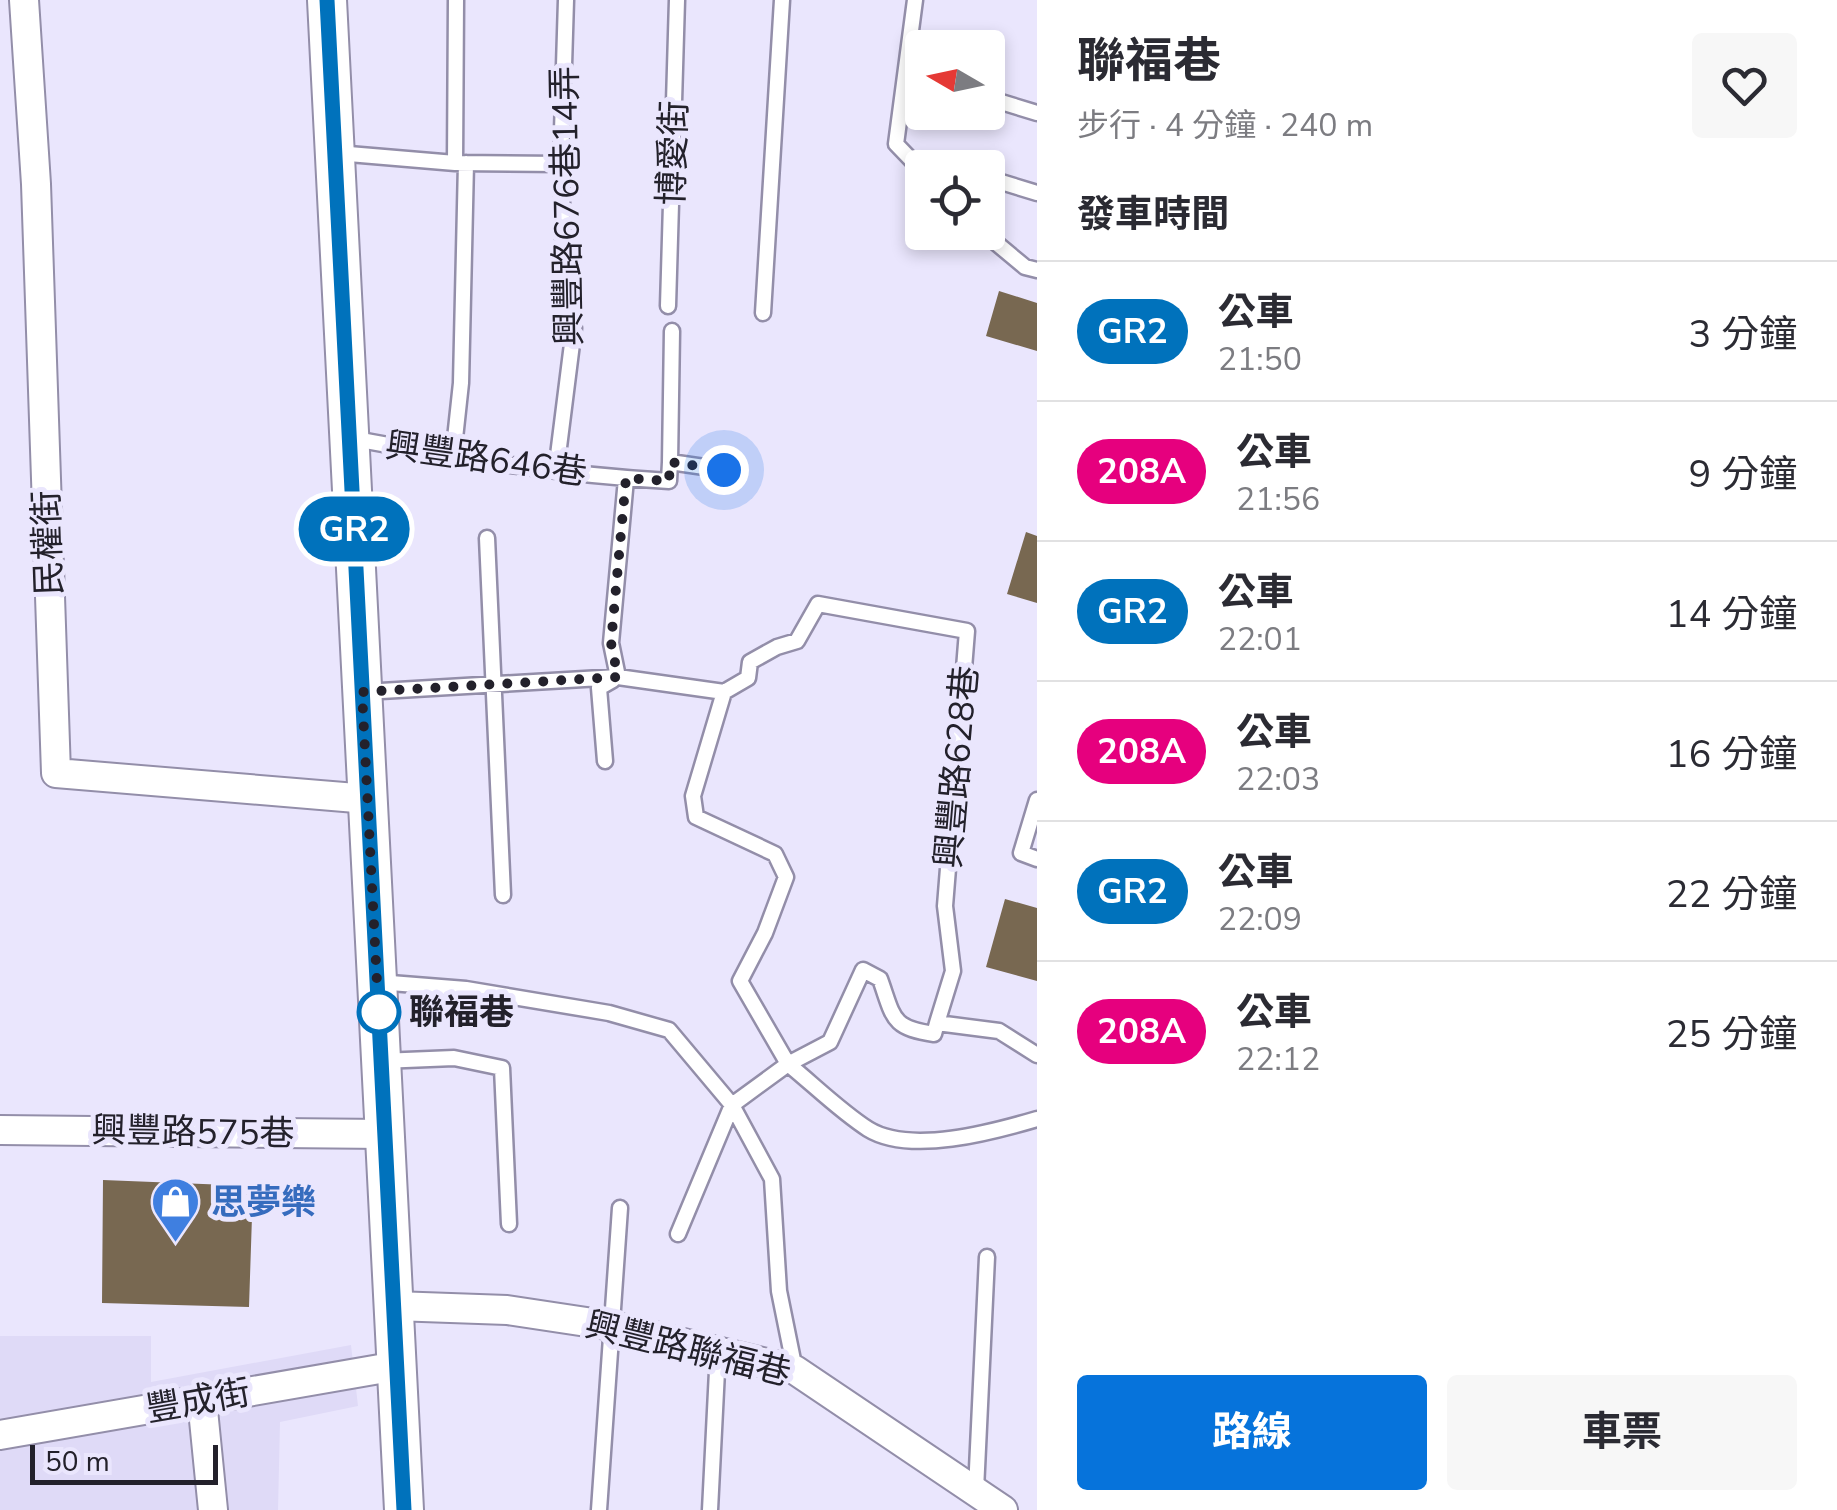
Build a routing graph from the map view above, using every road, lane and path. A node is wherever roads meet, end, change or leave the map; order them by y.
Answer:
1 (24, 0) edge
2 (327, 0) edge
3 (456, 0) edge
4 (566, 0) edge
5 (678, 0) edge
6 (782, 0) edge
7 (914, 0) edge
8 (910, 30) edge
9 (905, 73) edge
10 (1005, 104) edge
11 (1037, 114) edge
12 (335, 153) junction
13 (905, 153) edge
14 (461, 163) junction
15 (561, 164) junction
16 (1005, 183) edge
17 (1037, 193) edge
18 (1005, 250) edge
19 (1037, 270) edge
20 (668, 306) dead end
21 (763, 312) dead end
22 (672, 331) dead end
23 (349, 438) junction
24 (453, 457) junction
25 (670, 462) junction
26 (724, 470) dead end
27 (556, 471) junction
28 (626, 478) junction
29 (488, 538) dead end
30 (618, 677) junction
31 (493, 686) junction
32 (362, 692) junction
33 (724, 692) junction
34 (605, 761) dead end
35 (368, 799) junction
36 (1037, 800) edge
37 (1037, 858) edge
38 (504, 895) dead end
39 (377, 982) junction
40 (937, 1022) junction
41 (1037, 1055) edge
42 (381, 1061) junction
43 (788, 1064) junction
44 (732, 1106) junction
45 (1037, 1119) edge
46 (0, 1130) edge
47 (385, 1134) junction
48 (620, 1208) dead end
49 (509, 1224) dead end
50 (678, 1234) dead end
51 (987, 1257) dead end
52 (394, 1306) junction
53 (613, 1326) junction
54 (718, 1351) junction
55 (397, 1366) junction
56 (796, 1370) junction
57 (202, 1400) junction
58 (0, 1434) edge
59 (976, 1490) junction
60 (213, 1510) edge
61 (404, 1510) edge
62 (599, 1510) edge
63 (710, 1510) edge
64 (1003, 1510) edge

1 - 35 street, 民權街
2 - 12 main road
3 - 14 lane
4 - 15 lane, 興豐路676巷14弄
5 - 20 lane, 博愛街
6 - 21 lane
7 - 8 lane
9 - 13 lane
10 - 11 lane
12 - 14 lane
12 - 23 main road
14 - 15 lane
14 - 24 lane
15 - 27 lane, 興豐路676巷14弄
16 - 17 lane
18 - 19 lane
22 - 25 lane
23 - 24 lane, 興豐路646巷
23 - 32 main road
24 - 27 lane, 興豐路646巷
25 - 26 lane
25 - 28 lane, 興豐路646巷
27 - 28 lane, 興豐路646巷
28 - 30 lane
29 - 31 lane
30 - 31 lane
30 - 33 lane
30 - 34 lane
31 - 32 lane
31 - 38 lane
32 - 35 main road
33 - 40 lane, 興豐路628巷
33 - 43 lane, 興豐路628巷
35 - 39 main road
36 - 37 lane
39 - 42 main road
39 - 44 lane
40 - 41 lane
40 - 43 lane
42 - 47 main road
42 - 49 lane
43 - 44 lane
43 - 45 lane
44 - 50 lane
44 - 56 lane
46 - 47 street, 興豐路575巷
47 - 52 main road
48 - 53 lane
51 - 59 lane
52 - 53 street, 興豐路聯福巷
52 - 55 main road
53 - 54 street, 興豐路聯福巷
53 - 62 lane
54 - 56 street, 興豐路聯福巷
54 - 63 lane
55 - 57 street, 豐成街
55 - 61 main road
56 - 59 street, 興豐路聯福巷
57 - 58 street, 豐成街
57 - 60 street
59 - 64 street, 興豐路聯福巷

